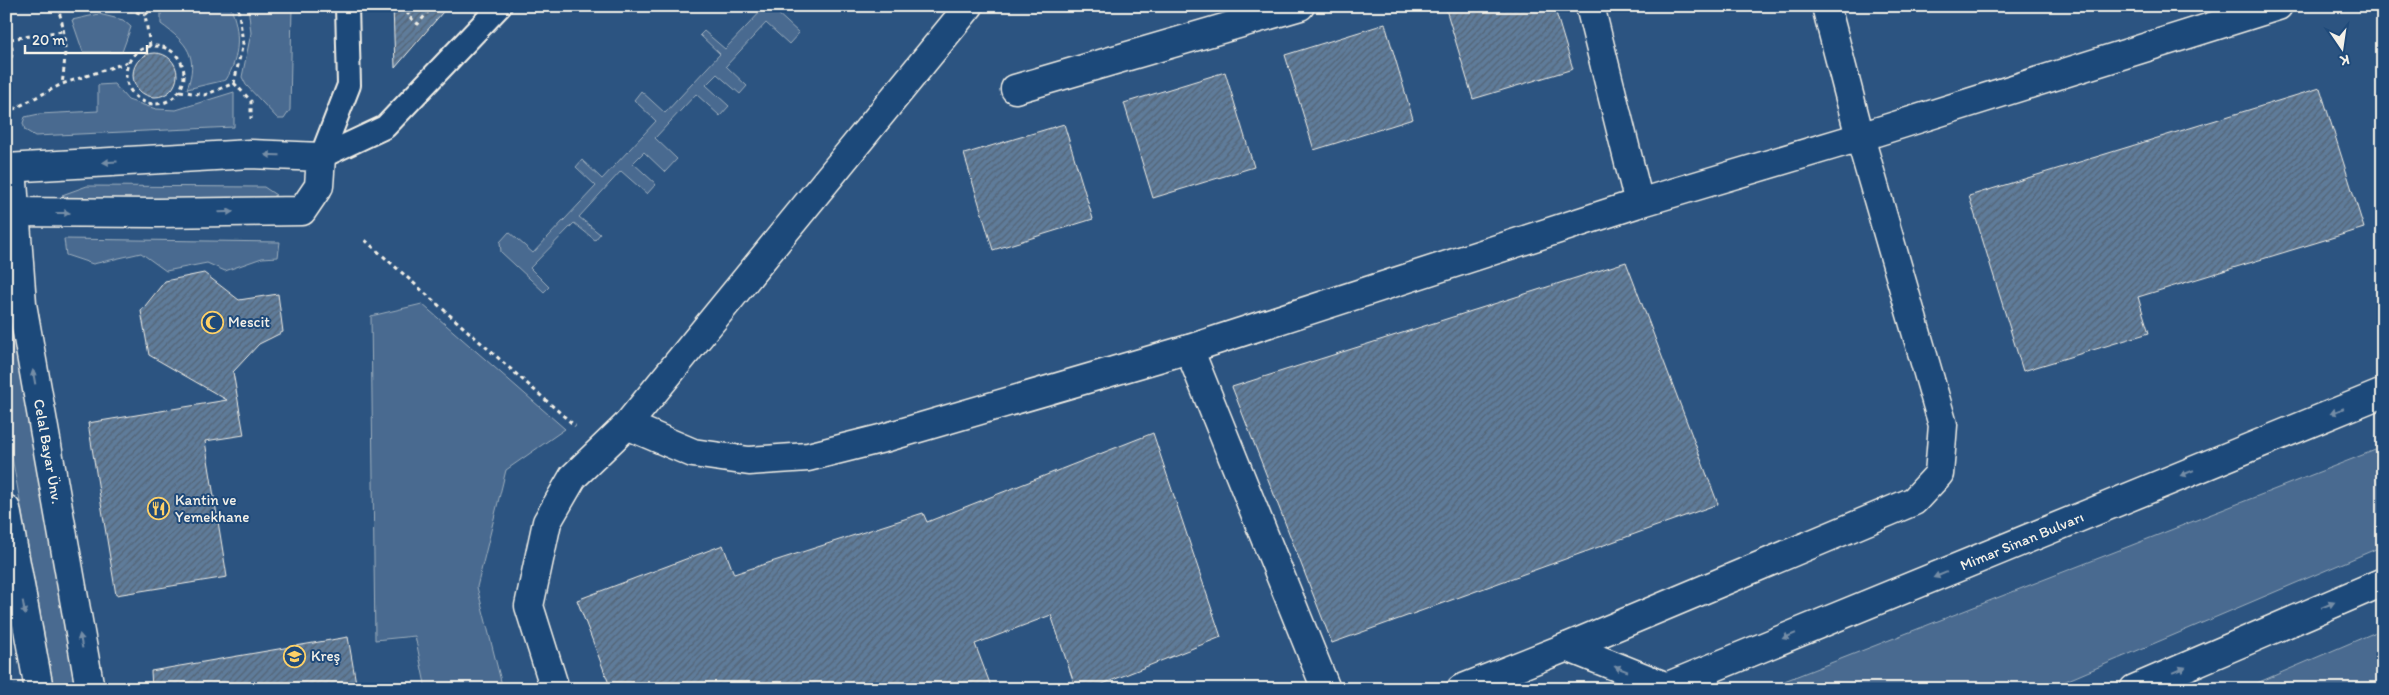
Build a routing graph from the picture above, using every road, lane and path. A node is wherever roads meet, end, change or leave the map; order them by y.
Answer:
1 (58, 6) edge
2 (121, 6) edge
3 (155, 6) edge
4 (238, 6) edge
5 (332, 6) edge
6 (347, 6) edge
7 (415, 6) edge
8 (433, 6) edge
9 (500, 6) edge
10 (969, 6) edge
11 (1300, 6) edge
12 (1590, 6) edge
13 (1826, 6) edge
14 (2278, 6) edge
15 (145, 15) junction
16 (6, 31) edge
17 (63, 31) junction
18 (10, 39) junction
19 (150, 46) junction
20 (128, 62) junction
21 (6, 72) edge
22 (234, 83) junction
23 (62, 84) junction
24 (1015, 90) dead end
25 (180, 91) junction
26 (6, 113) edge
27 (251, 126) dead end
28 (1860, 137) junction
29 (321, 157) junction
30 (9, 168) edge
31 (1640, 203) junction
32 (10, 212) edge
33 (365, 240) dead end
34 (1189, 349) junction
35 (2383, 393) edge
36 (627, 425) junction
37 (602, 449) junction
38 (6, 509) edge
39 (2383, 582) edge
40 (1567, 648) junction
41 (1664, 688) edge
42 (39, 689) edge
43 (90, 689) edge
44 (555, 689) edge
45 (1326, 689) edge
46 (1461, 689) edge
47 (2134, 689) edge

1 - 17 path
2 - 15 path
3 - 15 path
4 - 22 path
5 - 29 lane
6 - 29 lane
7 - 8 path
9 - 29 lane
10 - 36 main road
11 - 24 main road
12 - 31 main road
13 - 28 main road
14 - 28 main road
15 - 19 path
16 - 18 path
17 - 18 path
17 - 23 path
18 - 21 path
19 - 20 path
19 - 25 path
20 - 23 path
20 - 25 path
22 - 25 path
22 - 27 path
23 - 26 path
28 - 31 main road
28 - 40 main road
29 -> 30 main road, Celal Bayar Ünv.
32 -> 29 main road
30 - 32 main road, Celal Bayar Ünv.
31 - 34 main road
43 -> 32 main road, Celal Bayar Ünv.
33 - 37 path
34 - 36 main road
34 - 45 main road
35 -> 41 main road, Mimar Sinan Bulvarı
36 - 37 main road
37 - 44 main road
38 -> 42 main road
47 -> 39 main road
41 -> 40 main road
40 - 46 main road

